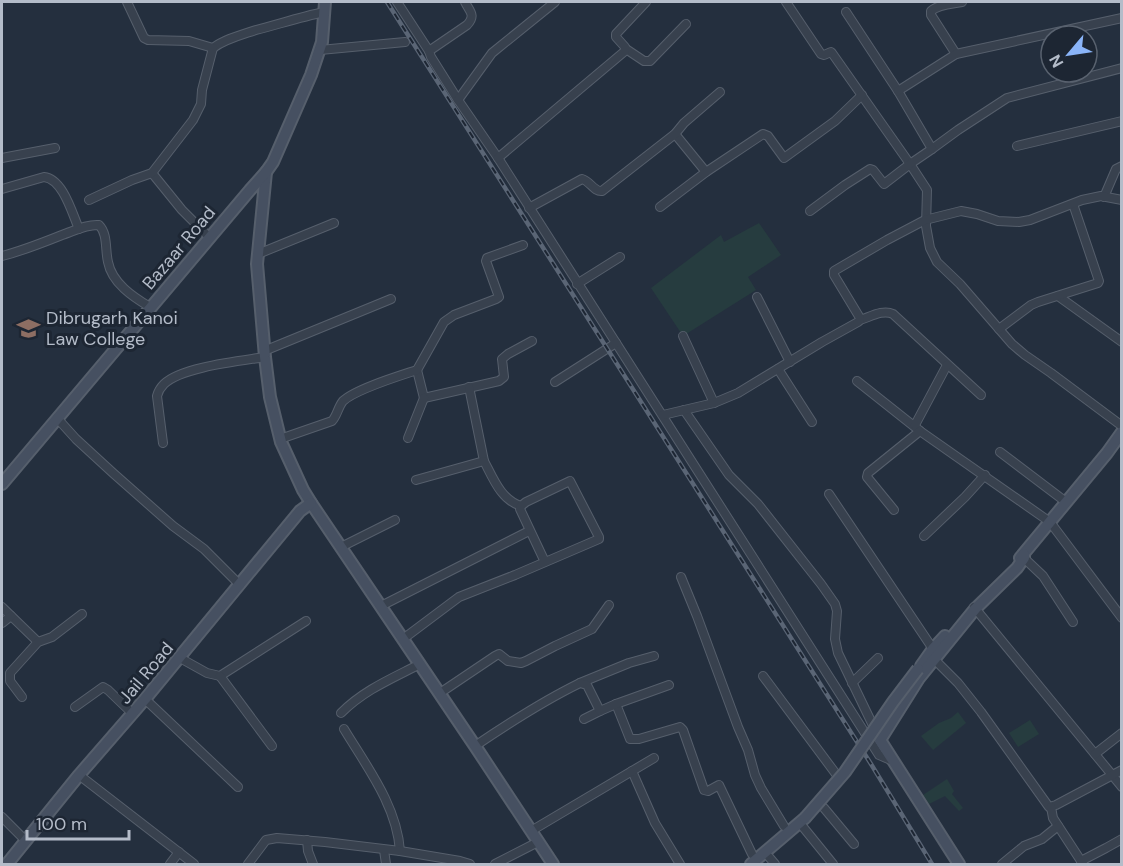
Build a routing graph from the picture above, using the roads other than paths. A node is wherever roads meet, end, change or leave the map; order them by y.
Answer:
1 (127, 2) edge
2 (397, 2) edge
3 (465, 2) edge
4 (555, 2) edge
5 (646, 2) edge
6 (786, 2) edge
7 (962, 2) edge
8 (325, 7) edge
9 (846, 12) dead end
10 (1122, 18) edge
11 (686, 24) dead end
12 (405, 42) dead end
13 (213, 48) junction
14 (320, 50) junction
15 (626, 50) junction
16 (429, 51) junction
17 (956, 54) junction
18 (1122, 68) edge
19 (898, 91) junction
20 (720, 92) dead end
21 (862, 95) junction
22 (458, 100) junction
23 (1122, 120) edge
24 (675, 134) junction
25 (1017, 146) dead end
26 (56, 148) dead end
27 (932, 149) junction
28 (2, 158) edge
29 (498, 158) junction
30 (910, 164) junction
31 (1122, 166) edge
32 (706, 171) junction
33 (266, 172) junction
34 (152, 173) junction
35 (2, 189) edge
36 (1104, 197) junction
37 (89, 200) dead end
38 (1122, 200) edge
39 (1073, 204) junction
40 (660, 207) dead end
41 (529, 208) junction
42 (810, 211) dead end
43 (925, 220) junction
44 (334, 223) dead end
45 (79, 229) junction
46 (209, 237) junction
47 (523, 245) dead end
48 (258, 254) junction
49 (2, 256) edge
50 (620, 256) dead end
51 (577, 284) junction
52 (1058, 296) junction
53 (757, 297) dead end
54 (391, 298) dead end
55 (150, 307) junction
56 (860, 320) junction
57 (999, 328) junction
58 (683, 336) dead end
59 (531, 341) dead end
60 (1122, 342) edge
61 (616, 343) junction
62 (265, 354) junction
63 (790, 362) junction
64 (948, 365) junction
65 (778, 369) junction
66 (417, 370) junction
67 (857, 381) dead end
68 (555, 382) dead end
69 (469, 387) junction
70 (981, 395) dead end
71 (424, 398) junction
72 (714, 403) junction
73 (684, 410) junction
74 (663, 415) junction
75 (57, 418) junction
76 (812, 422) dead end
77 (1122, 426) edge
78 (917, 428) junction
79 (1122, 432) edge
80 (408, 438) dead end
81 (280, 439) junction
82 (163, 443) dead end
83 (1000, 452) dead end
84 (484, 461) junction
85 (985, 475) junction
86 (416, 480) dead end
87 (2, 484) edge
88 (829, 494) dead end
89 (1066, 502) junction
90 (310, 503) junction
91 (521, 506) junction
92 (894, 510) dead end
93 (395, 520) dead end
94 (1050, 522) junction
95 (529, 531) junction
96 (924, 536) dead end
97 (340, 547) junction
98 (1024, 556) junction
99 (545, 562) junction
100 (681, 577) dead end
101 (240, 585) junction
102 (609, 605) dead end
103 (381, 606) junction
104 (2, 607) edge
105 (974, 607) junction
106 (82, 614) dead end
107 (11, 616) junction
108 (1122, 618) edge
109 (306, 621) dead end
110 (1073, 622) dead end
111 (2, 623) edge
112 (403, 639) junction
113 (38, 642) junction
114 (934, 654) junction
115 (654, 656) dead end
116 (878, 658) dead end
117 (174, 664) junction
118 (420, 664) junction
119 (219, 676) junction
120 (763, 676) dead end
121 (580, 683) junction
122 (852, 683) junction
123 (669, 685) dead end
124 (440, 693) junction
125 (22, 698) dead end
126 (146, 699) junction
127 (616, 704) junction
128 (75, 707) dead end
129 (600, 711) junction
130 (341, 713) dead end
131 (133, 714) junction
132 (584, 719) dead end
133 (344, 729) dead end
134 (1122, 733) edge
135 (880, 740) junction
136 (272, 746) dead end
137 (475, 746) junction
138 (1095, 754) junction
139 (654, 758) dead end
140 (894, 762) junction
141 (1122, 770) edge
142 (632, 771) junction
143 (836, 774) dead end
144 (80, 775) junction
145 (1112, 775) junction
146 (238, 787) dead end
147 (1122, 787) edge
148 (1051, 807) junction
149 (824, 808) dead end
150 (2, 817) edge
151 (804, 823) junction
152 (784, 826) dead end
153 (1058, 826) junction
154 (531, 831) junction
155 (1122, 839) edge
156 (26, 841) junction
157 (310, 841) junction
158 (538, 842) junction
159 (854, 844) dead end
160 (384, 850) junction
161 (400, 851) junction
162 (179, 852) junction
163 (769, 857) dead end
164 (752, 859) edge
165 (1082, 863) edge
166 (7, 864) edge
167 (170, 864) edge
168 (194, 864) edge
169 (249, 864) edge
170 (314, 864) edge
171 (386, 864) edge
172 (470, 864) edge
173 (495, 864) edge
174 (553, 864) edge
175 (680, 864) edge
176 (775, 864) edge
177 (834, 864) edge
178 (959, 864) edge
179 (1002, 864) edge

1 - 13 street
2 - 16 street
3 - 16 street
4 - 22 street
5 - 15 street
6 - 21 street
7 - 17 street
8 - 13 street
8 - 14 main road
9 - 19 street
10 - 17 street
11 - 15 street
12 - 14 street
13 - 34 street
14 - 33 main road
15 - 29 street
16 - 22 street
17 - 19 street
18 - 27 street
19 - 27 street
20 - 24 street
21 - 30 street
21 - 32 street
22 - 29 street
23 - 25 street
24 - 32 street
24 - 41 street
26 - 28 street
27 - 30 street
29 - 41 street
30 - 42 street
30 - 43 street
31 - 36 street
32 - 40 street
33 - 46 main road, Bazaar Road
33 - 48 main road
34 - 37 street
34 - 46 street
35 - 45 street
36 - 38 street
36 - 39 street
39 - 43 street
39 - 52 street
41 - 51 street
43 - 56 street
43 - 57 street
44 - 48 street
45 - 49 street
45 - 55 street
46 - 55 main road, Bazaar Road
47 - 66 street
48 - 62 main road
50 - 51 street
51 - 61 street
52 - 57 street
52 - 60 street
53 - 63 street
54 - 62 street
55 - 75 main road, Bazaar Road
56 - 63 street
56 - 64 street
57 - 77 street
58 - 72 street
59 - 69 street
61 - 68 street
61 - 74 street
62 - 81 main road
62 - 82 street
63 - 65 street
64 - 70 street
64 - 78 street
65 - 72 street
65 - 76 street
66 - 71 street
66 - 81 street
67 - 78 street
69 - 71 street
69 - 84 street
71 - 80 street
72 - 73 street
73 - 74 street
73 - 122 street
74 - 140 street
75 - 87 main road, Bazaar Road
75 - 101 street
78 - 85 street
78 - 92 street
79 - 89 main road
81 - 90 main road
83 - 89 street
84 - 86 street
84 - 91 street
85 - 94 street
85 - 96 street
88 - 114 street
89 - 94 main road
90 - 97 main road
90 - 101 main road, Jail Road
91 - 95 street
91 - 99 street
93 - 97 street
94 - 98 main road
94 - 108 street
95 - 99 street
95 - 103 street
97 - 103 main road
98 - 105 main road
98 - 110 street
99 - 112 street
100 - 152 street
101 - 117 main road, Jail Road
102 - 124 street
103 - 112 main road
104 - 107 street
105 - 114 main road
105 - 138 street
106 - 113 street
107 - 111 street
107 - 113 street
109 - 119 street
112 - 118 main road
113 - 125 street
114 - 135 main road
114 - 148 street
114 - 151 main road, bridge
115 - 121 street
116 - 122 street
117 - 119 street
117 - 126 main road, Jail Road
118 - 124 main road
118 - 130 street
119 - 136 street
120 - 143 street
121 - 129 street
121 - 137 street
122 - 135 street
123 - 127 street
124 - 137 main road
126 - 131 main road, Jail Road
126 - 146 street
127 - 129 street
127 - 164 street
128 - 131 street
129 - 132 street
131 - 144 main road, Jail Road
133 - 161 street
134 - 138 street
135 - 140 main road
137 - 154 main road
138 - 145 street
139 - 142 street
140 - 178 main road
141 - 145 street
142 - 154 street
142 - 175 street
144 - 156 main road, Jail Road
144 - 162 street
145 - 147 street
145 - 148 street
148 - 153 street
149 - 159 street
150 - 156 street
151 - 164 main road
151 - 177 street
153 - 165 street
153 - 179 street
154 - 158 main road
155 - 165 street
156 - 166 main road, Jail Road
157 - 160 street
157 - 169 street
157 - 170 street
158 - 173 street
158 - 174 main road
160 - 161 street
160 - 171 street
161 - 172 street
162 - 167 street
162 - 168 street
163 - 176 street

